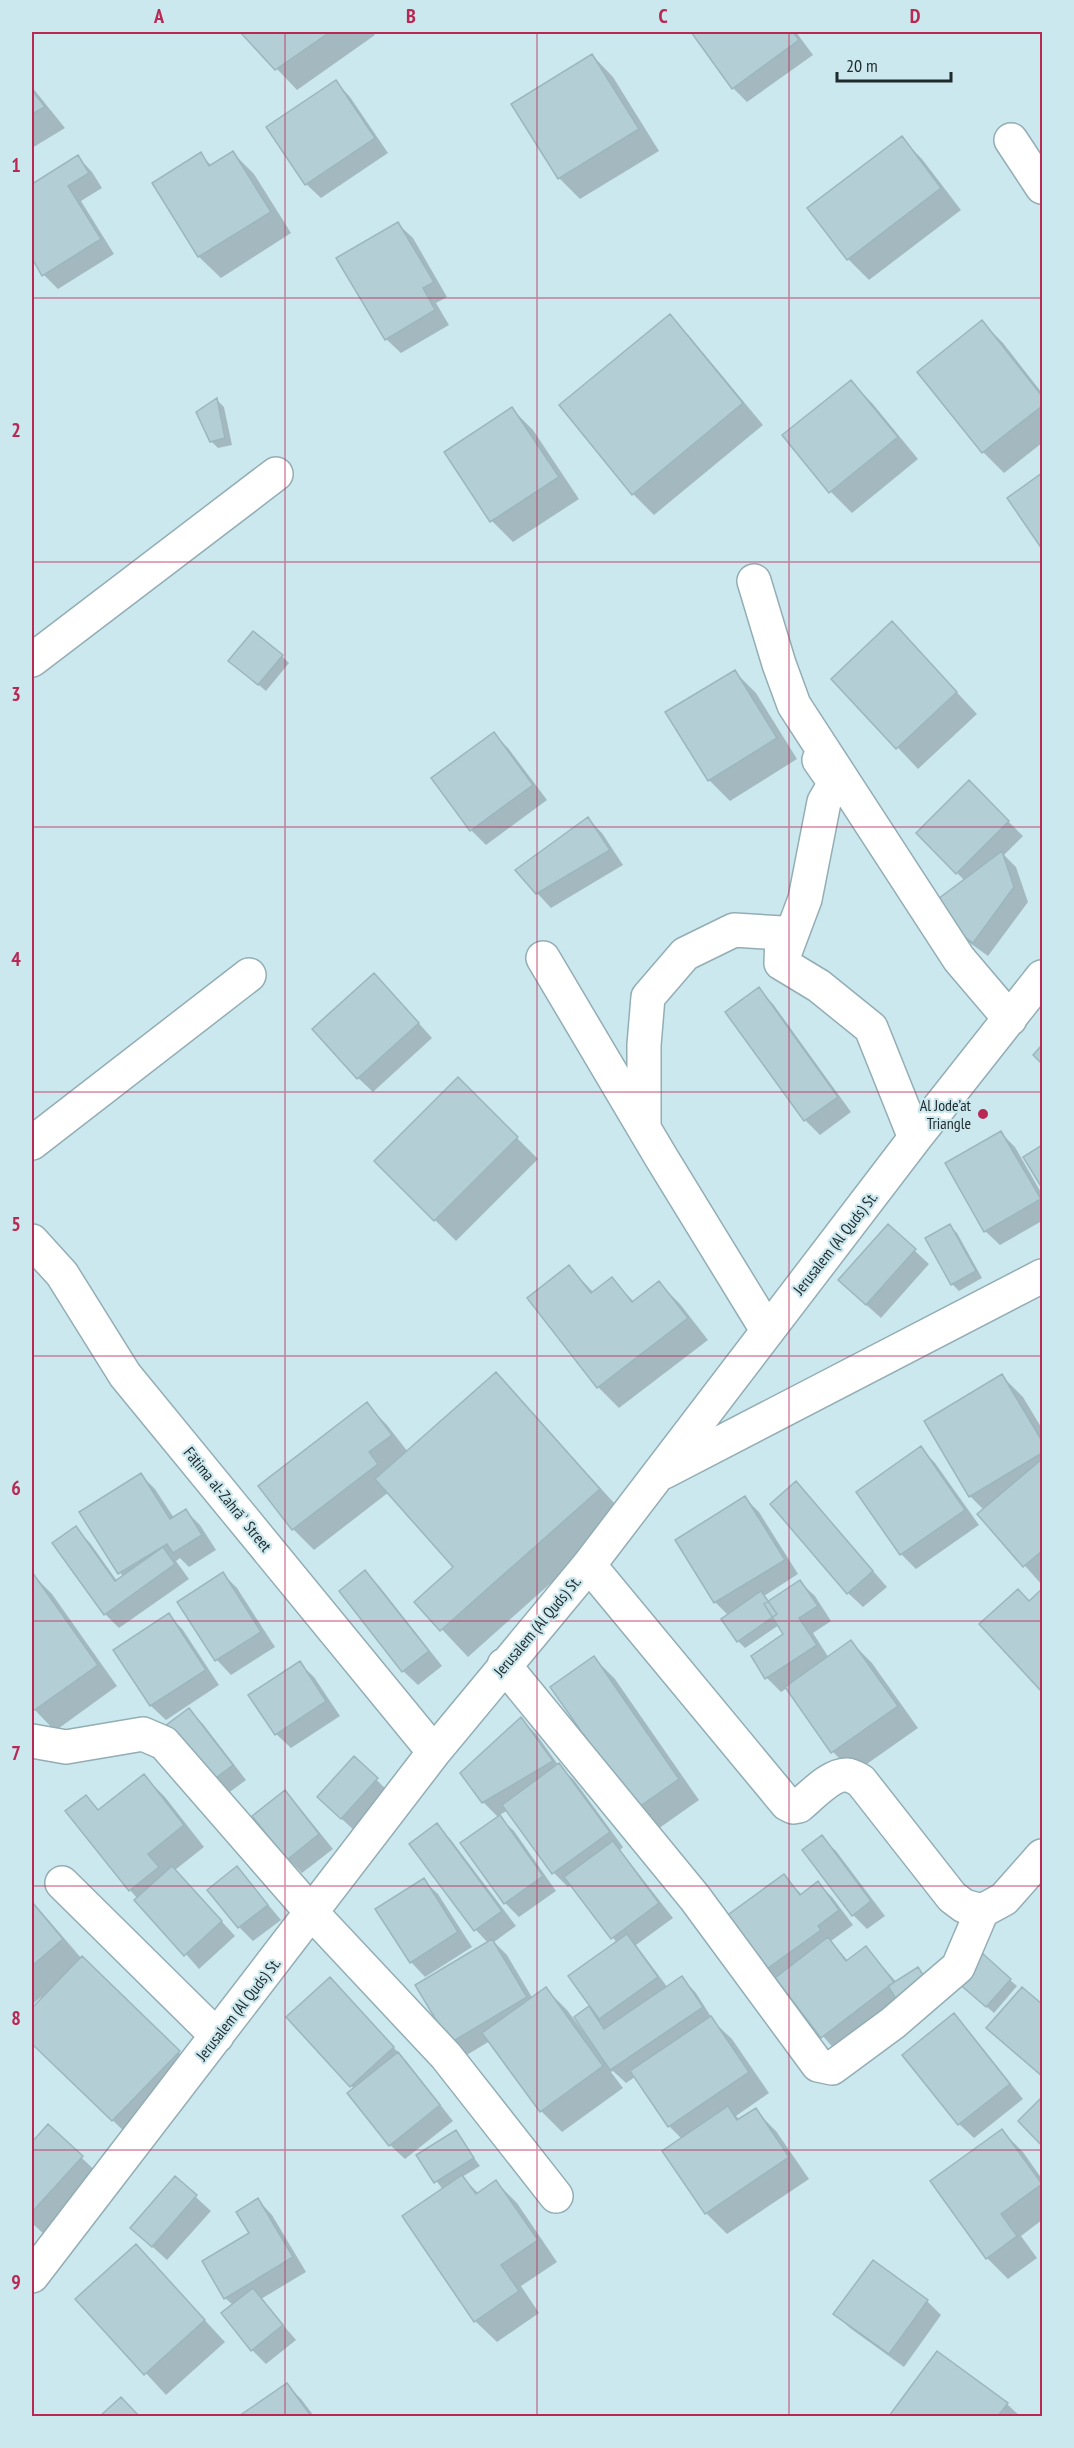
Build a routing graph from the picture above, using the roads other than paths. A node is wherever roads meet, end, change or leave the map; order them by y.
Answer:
1 (1011, 140) dead end
2 (1042, 187) edge
3 (276, 474) dead end
4 (754, 581) dead end
5 (32, 660) edge
6 (794, 705) junction
7 (543, 958) dead end
8 (781, 963) junction
9 (249, 975) dead end
10 (1042, 977) edge
11 (1010, 1018) junction
12 (644, 1128) junction
13 (915, 1138) junction
14 (32, 1143) edge
15 (32, 1241) edge
16 (1042, 1276) edge
17 (767, 1330) junction
18 (655, 1477) junction
19 (589, 1564) junction
20 (504, 1665) junction
21 (32, 1741) edge
22 (434, 1752) junction
23 (1042, 1856) edge
24 (62, 1883) dead end
25 (982, 1911) junction
26 (312, 1913) junction
27 (217, 2036) junction
28 (556, 2196) dead end
29 (32, 2276) edge

1 - 2 street
3 - 5 street
4 - 6 street
6 - 8 street
6 - 11 street
7 - 12 street
8 - 12 street
8 - 13 street
9 - 14 street
10 - 11 street, Jerusalem (Al Quds) St.
11 - 13 street, Jerusalem (Al Quds) St.
12 - 17 street
13 - 17 street, Jerusalem (Al Quds) St.
15 - 22 street, Fāṭima al-Zahrāʾ Street
16 - 18 street
17 - 18 street, Jerusalem (Al Quds) St.
18 - 19 street, Jerusalem (Al Quds) St.
19 - 20 street, Jerusalem (Al Quds) St.
19 - 25 street
20 - 22 street, Jerusalem (Al Quds) St.
20 - 25 street
21 - 26 street
22 - 26 street, Jerusalem (Al Quds) St.
23 - 25 street
24 - 27 street
26 - 27 street, Jerusalem (Al Quds) St.
26 - 28 street
27 - 29 street, Jerusalem (Al Quds) St.

